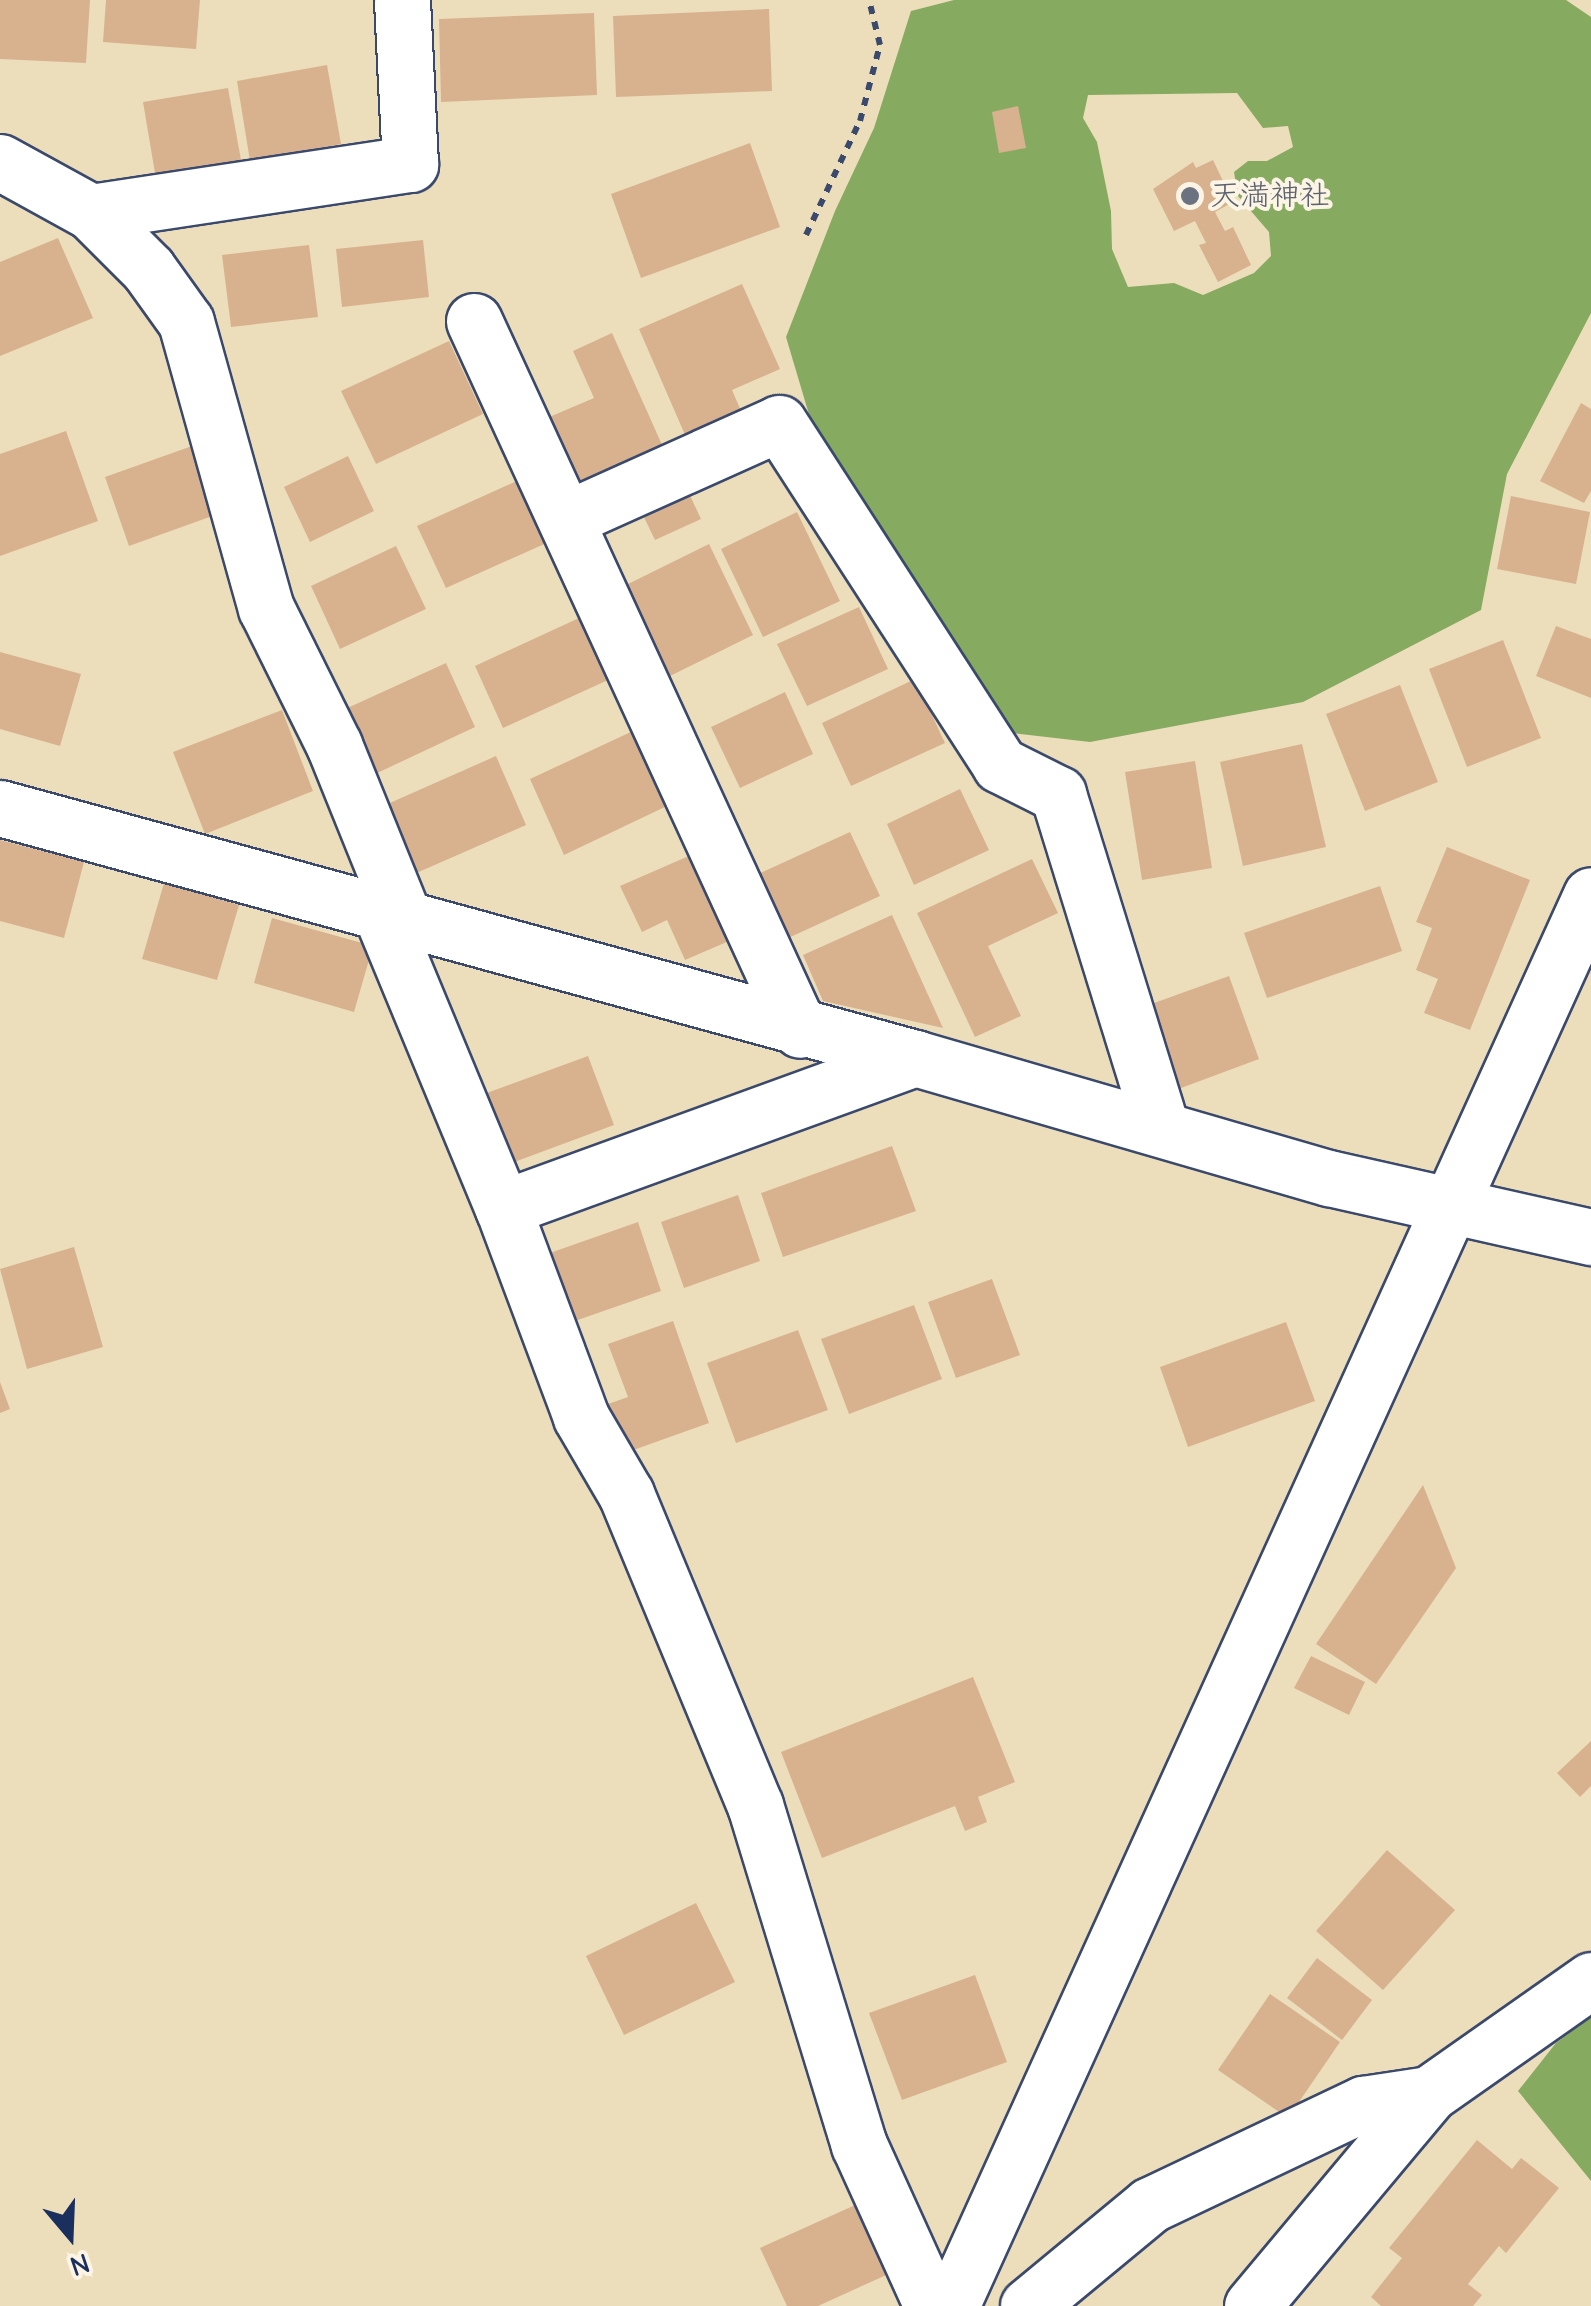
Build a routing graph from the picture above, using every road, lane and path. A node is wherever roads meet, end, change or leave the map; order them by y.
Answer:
1 (402, 0) edge
2 (869, 0) edge
3 (0, 162) edge
4 (91, 212) junction
5 (806, 235) dead end
6 (474, 320) dead end
7 (568, 518) junction
8 (0, 808) edge
9 (1591, 896) edge
10 (393, 918) junction
11 (800, 1030) junction
12 (914, 1058) junction
13 (1162, 1127) junction
14 (1452, 1206) junction
15 (503, 1208) junction
16 (1591, 1237) edge
17 (1591, 1980) edge
18 (1430, 2094) junction
19 (932, 2306) edge
20 (952, 2306) edge
21 (1028, 2306) edge
22 (1252, 2306) edge

1 - 4 street
2 - 5 path
3 - 4 street
4 - 10 street
6 - 7 street
7 - 11 street
7 - 13 street
8 - 10 street
9 - 14 street
10 - 11 street
10 - 15 street
11 - 12 street
12 - 13 street
12 - 15 street
13 - 14 street
14 - 16 street
14 - 20 street
15 - 19 street
17 - 18 street
18 - 21 street
18 - 22 street

